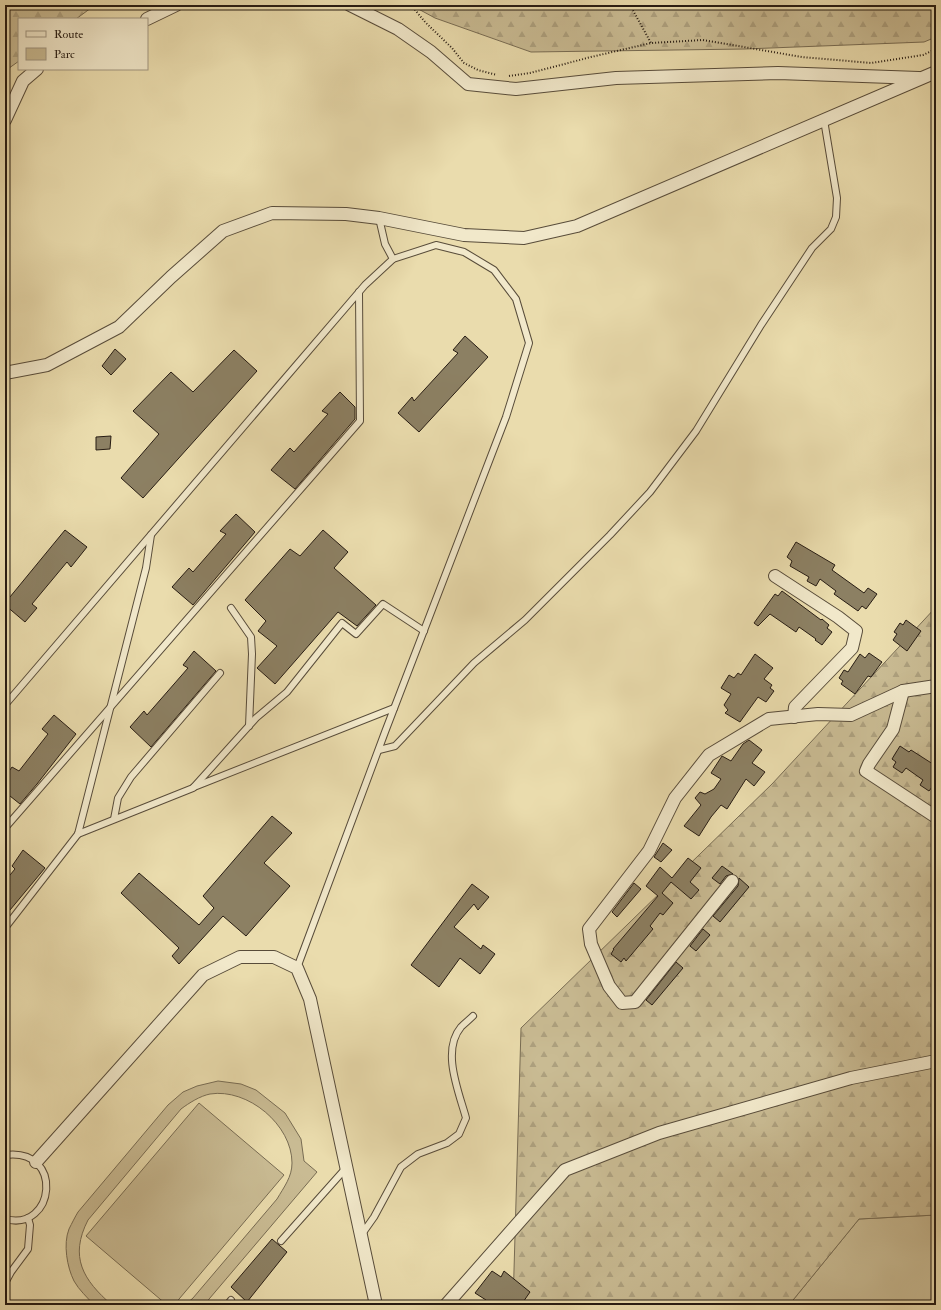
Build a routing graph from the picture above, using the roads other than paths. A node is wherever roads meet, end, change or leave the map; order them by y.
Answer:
1 (176, 5) edge
2 (350, 5) edge
3 (148, 19) edge
4 (37, 70) edge
5 (936, 72) edge
6 (922, 78) junction
7 (5, 120) edge
8 (824, 120) junction
9 (379, 218) junction
10 (393, 259) junction
11 (359, 292) junction
12 (5, 373) edge
13 (152, 534) junction
14 (775, 576) dead end
15 (231, 608) dead end
16 (424, 631) junction
17 (220, 673) dead end
18 (936, 686) edge
19 (903, 691) junction
20 (5, 705) edge
21 (111, 707) junction
22 (394, 708) junction
23 (794, 716) junction
24 (249, 726) junction
25 (379, 750) junction
26 (193, 788) junction
27 (936, 817) edge
28 (114, 819) junction
29 (5, 828) edge
30 (78, 834) junction
31 (732, 881) dead end
32 (5, 928) edge
33 (297, 968) junction
34 (472, 1016) dead end
35 (936, 1061) edge
36 (5, 1156) edge
37 (36, 1162) junction
38 (346, 1168) junction
39 (28, 1218) junction
40 (5, 1219) edge
41 (361, 1235) junction
42 (281, 1241) dead end
43 (5, 1283) edge
44 (376, 1305) edge
45 (446, 1305) edge

1 - 3 street
2 - 6 street
4 - 7 street
5 - 6 street
6 - 8 street
8 - 9 street
8 - 25 lane
9 - 10 lane
9 - 12 street
10 - 11 lane
10 - 16 lane
11 - 13 lane
11 - 21 lane
13 - 20 lane
13 - 21 lane
14 - 23 street
15 - 24 lane
16 - 22 lane
16 - 24 lane
17 - 28 lane
18 - 19 street
19 - 23 street
19 - 27 street
21 - 29 lane
21 - 30 lane
22 - 25 lane
22 - 26 lane
23 - 31 street
24 - 26 lane
25 - 33 lane
26 - 28 lane
28 - 30 lane
30 - 32 lane
33 - 37 street
33 - 38 street
34 - 41 lane
35 - 45 street
36 - 37 lane
37 - 39 lane
38 - 41 street
38 - 42 lane
39 - 40 lane
39 - 43 lane
41 - 44 street

